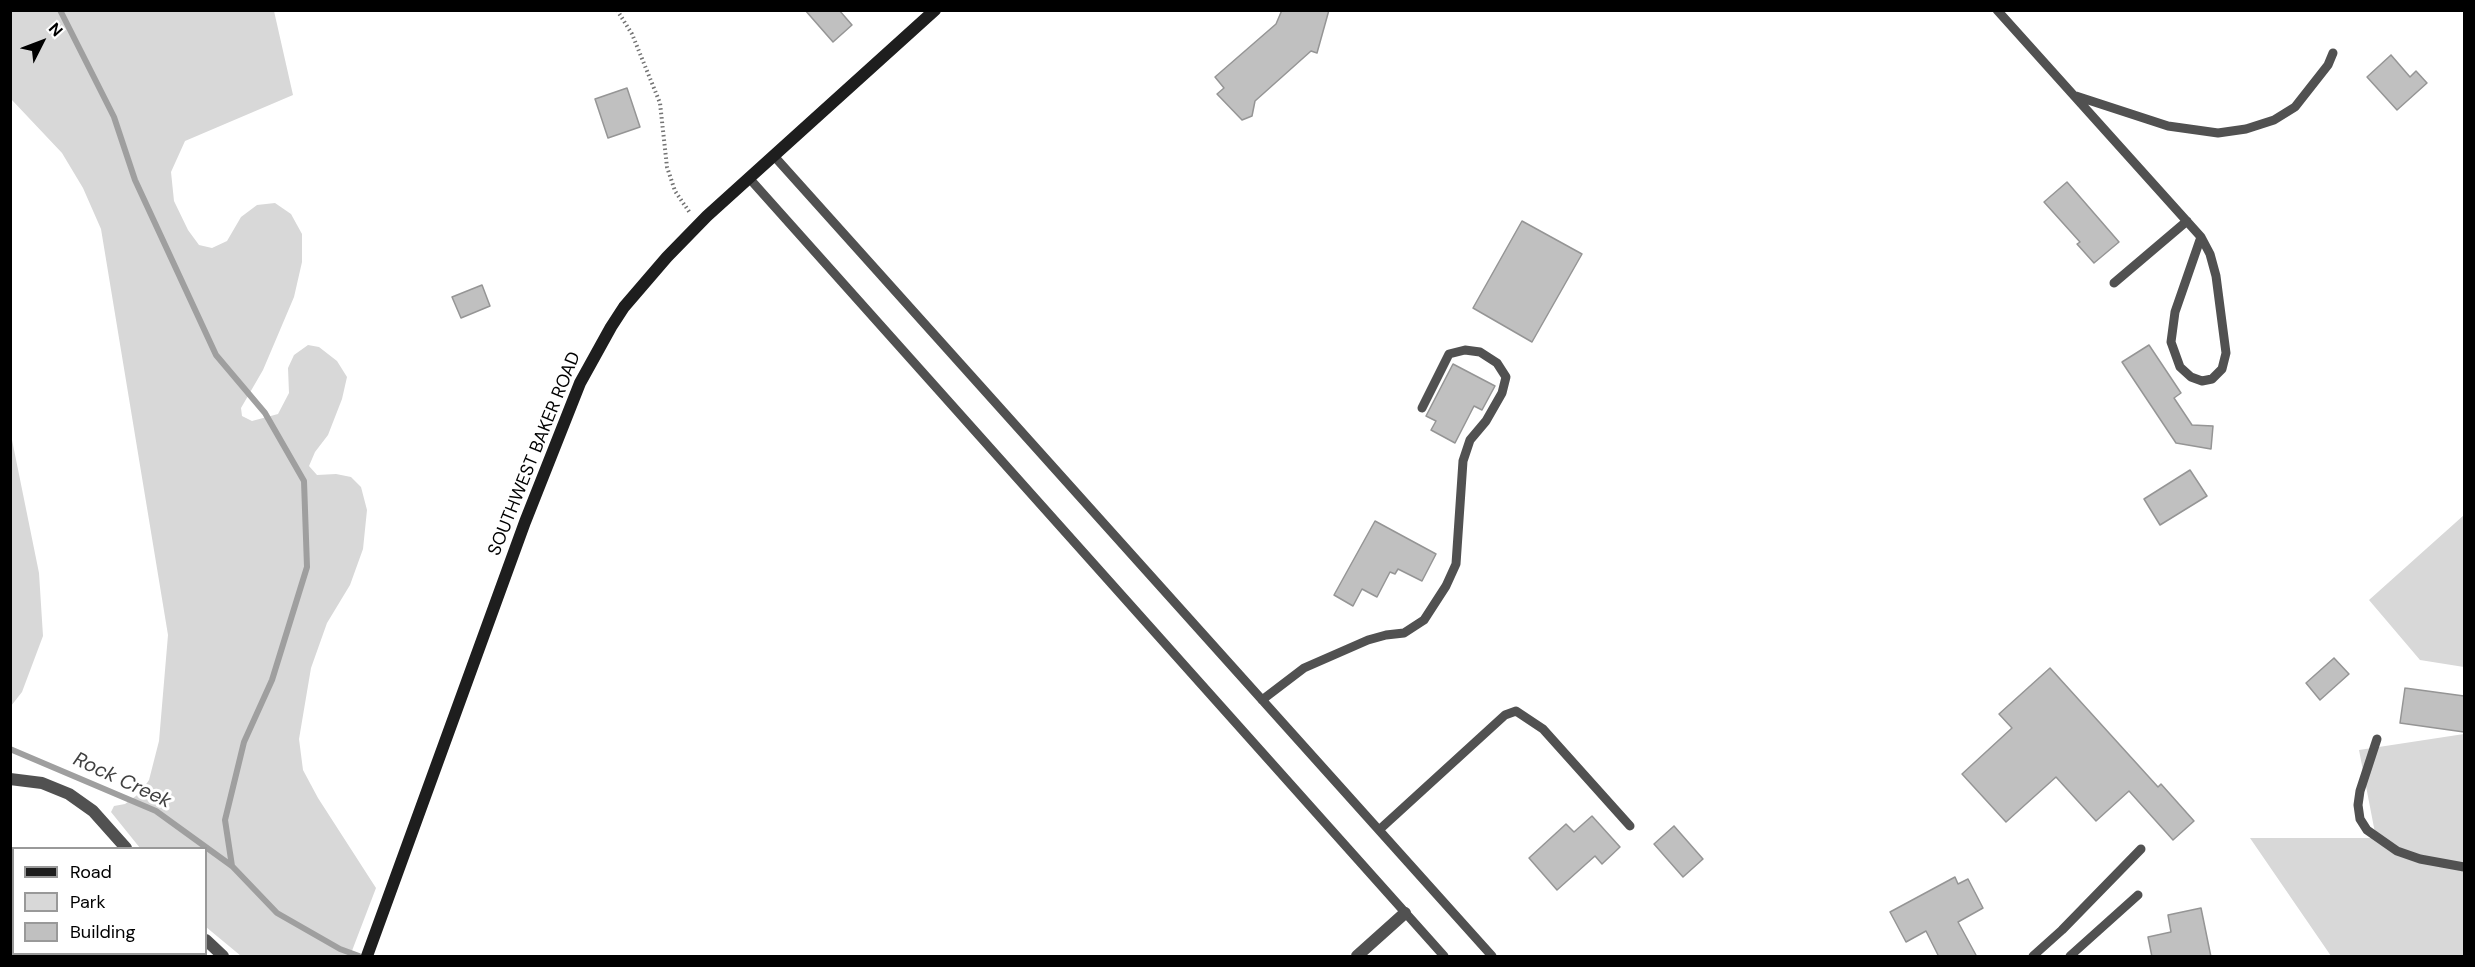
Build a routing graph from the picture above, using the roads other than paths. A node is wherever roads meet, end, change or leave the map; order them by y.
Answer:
1 (935, 10) edge
2 (1997, 10) edge
3 (2333, 53) dead end
4 (2074, 96) junction
5 (774, 156) junction
6 (749, 178) junction
7 (2187, 221) junction
8 (2201, 237) junction
9 (2114, 282) dead end
10 (1422, 408) dead end
11 (1262, 700) junction
12 (2377, 739) dead end
13 (10, 779) edge
14 (1630, 826) dead end
15 (1379, 830) junction
16 (124, 847) edge
17 (2141, 849) dead end
18 (2464, 867) edge
19 (2138, 895) dead end
20 (1405, 913) junction
21 (207, 941) edge
22 (224, 957) edge
23 (367, 957) edge
24 (1357, 957) edge
25 (1444, 957) edge
26 (1492, 957) edge
27 (2033, 957) edge
28 (2070, 957) edge

1 - 5 main road, SOUTHWEST BAKER ROAD
2 - 4 lane
3 - 4 lane
4 - 7 lane
5 - 6 main road, SOUTHWEST BAKER ROAD
5 - 11 lane
6 - 20 lane
6 - 23 main road, SOUTHWEST BAKER ROAD
7 - 8 lane
7 - 9 lane
8 - 8 lane
10 - 11 lane
11 - 15 lane
12 - 18 lane
13 - 16 street
14 - 15 lane
15 - 26 lane
17 - 27 lane
19 - 28 lane
20 - 24 street
20 - 25 lane
21 - 22 street

